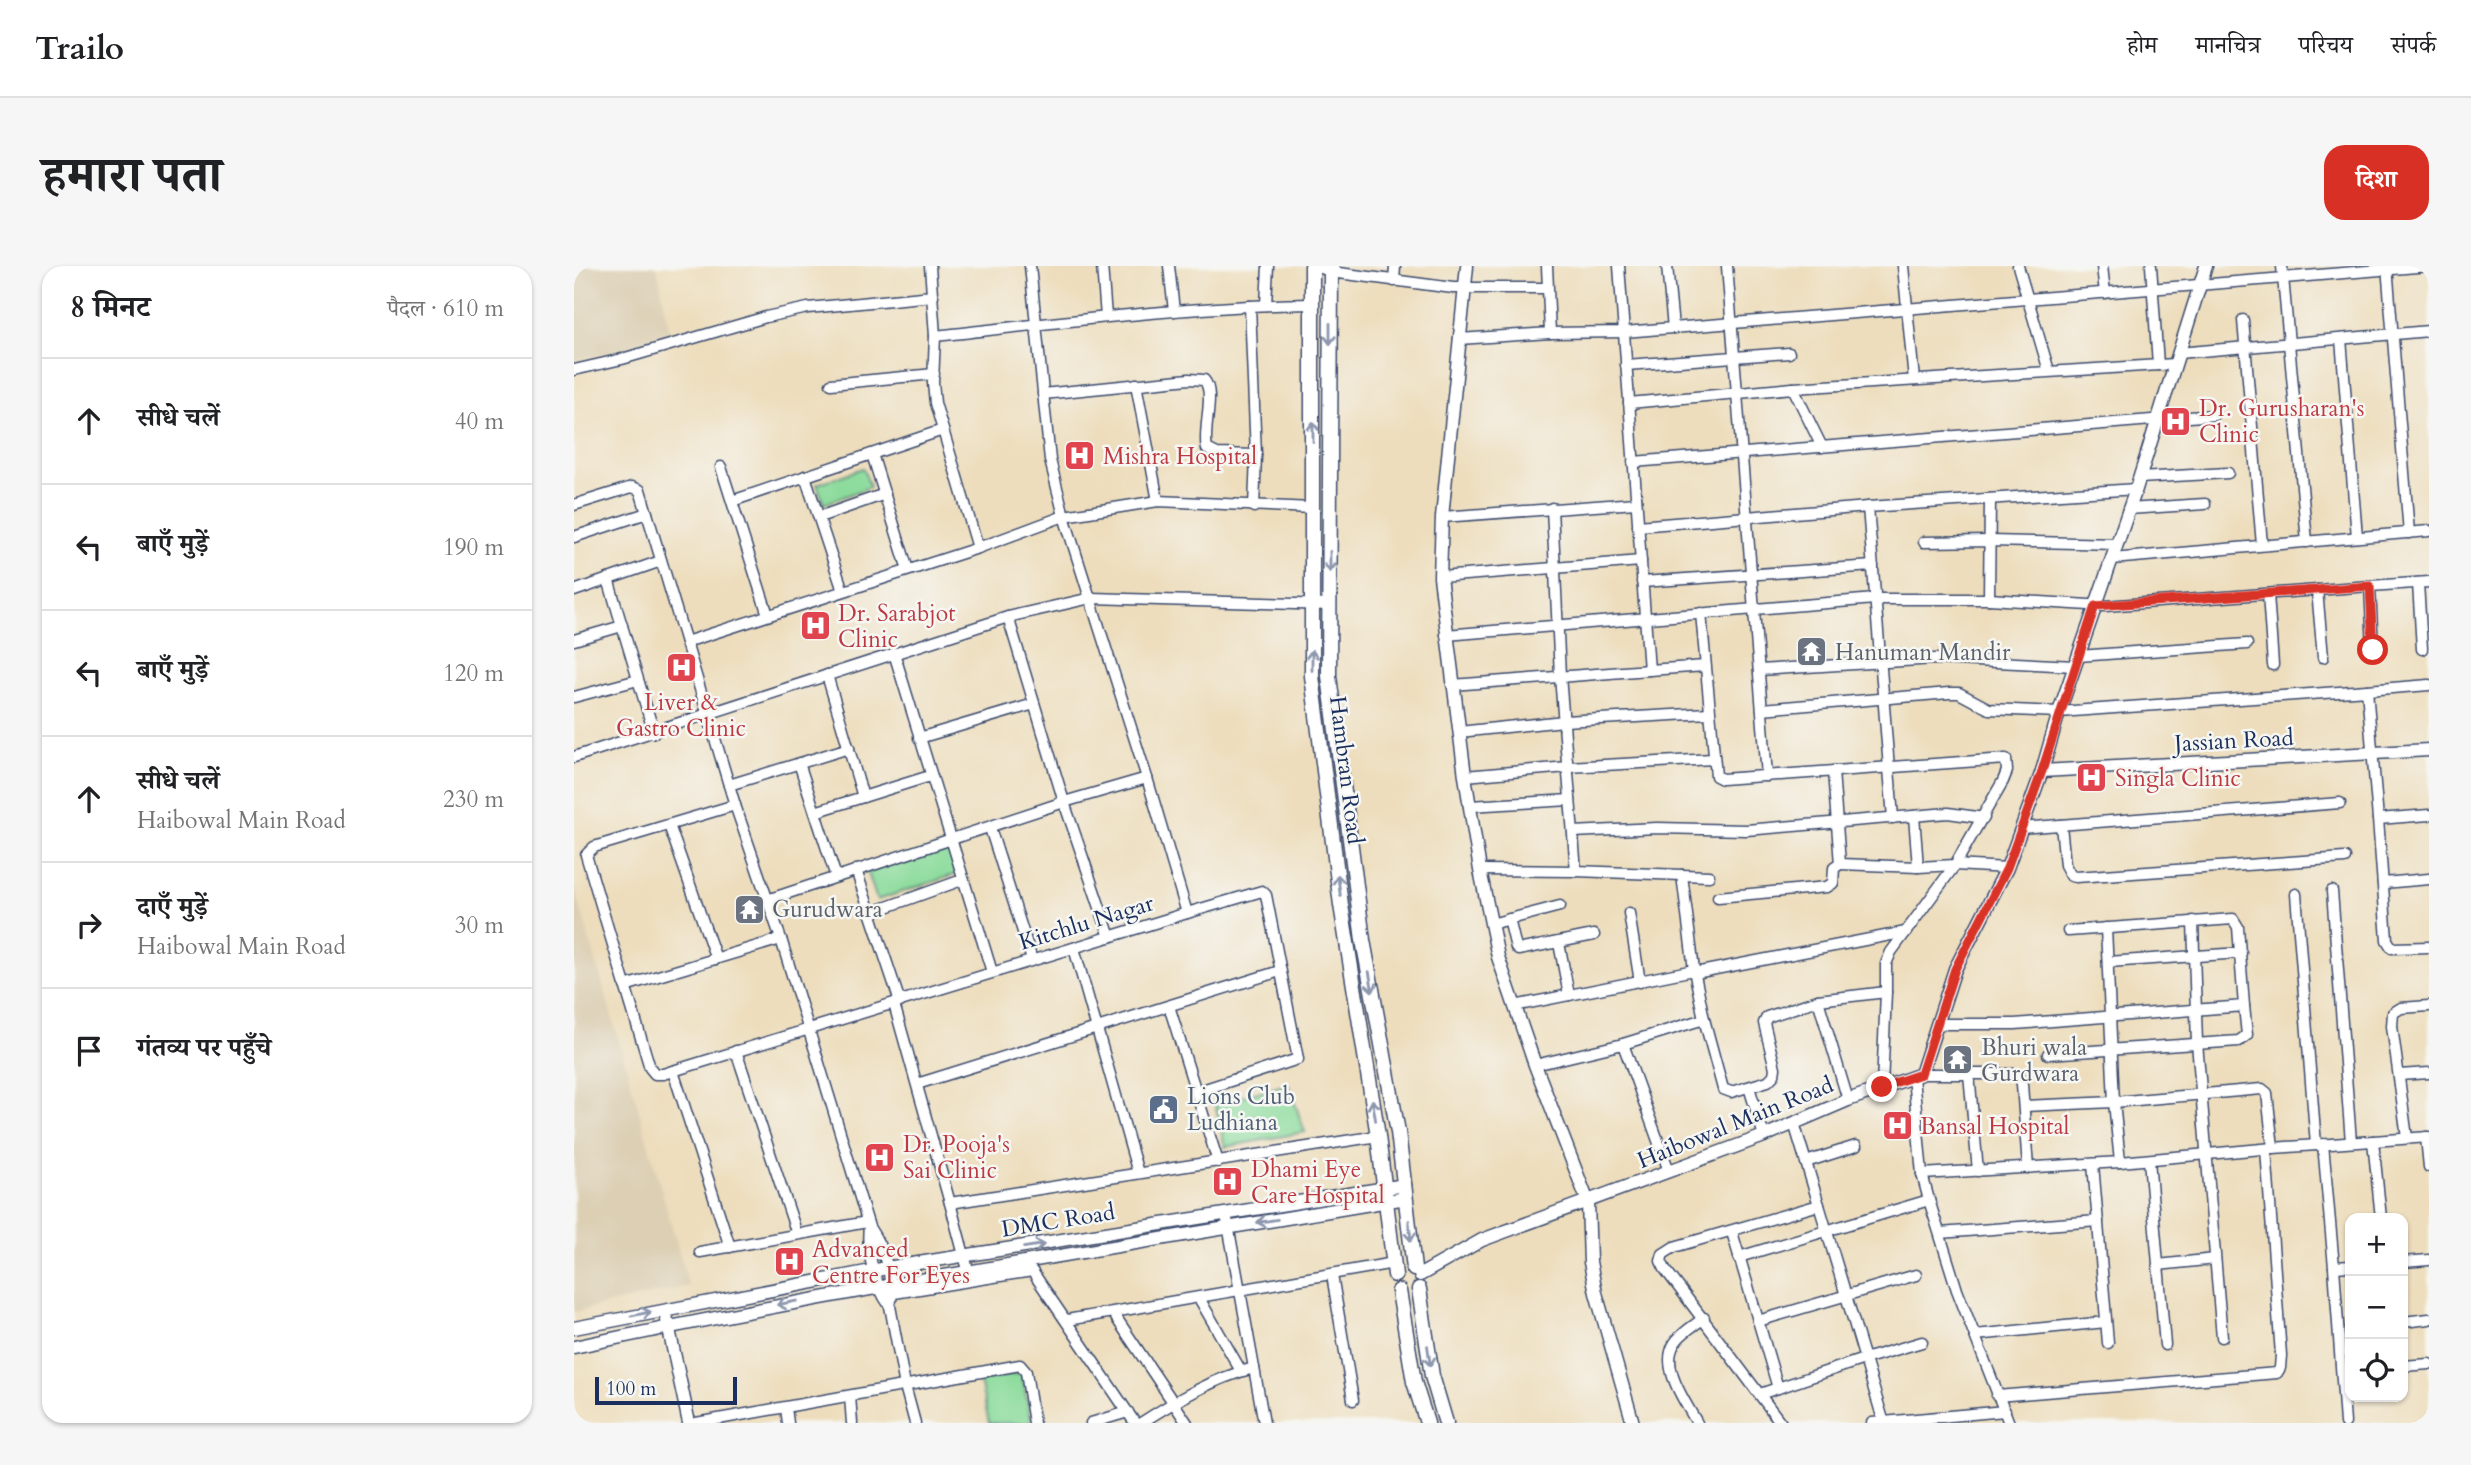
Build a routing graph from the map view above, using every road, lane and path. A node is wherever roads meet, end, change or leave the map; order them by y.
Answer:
1 (930, 266) edge
2 (1030, 266) edge
3 (1102, 266) edge
4 (1169, 266) edge
5 (1268, 266) edge
6 (1314, 266) edge
7 (1395, 266) edge
8 (1467, 266) edge
9 (1547, 266) edge
10 (1619, 266) edge
11 (1667, 266) edge
12 (1727, 266) edge
13 (1903, 266) edge
14 (2018, 266) edge
15 (2102, 266) edge
16 (2151, 266) edge
17 (2206, 266) edge
18 (2282, 266) edge
19 (2429, 266) edge
20 (2387, 268) edge
21 (1331, 269) edge
22 (2284, 278) junction
23 (1394, 282) junction
24 (2199, 285) junction
25 (1547, 288) junction
26 (1459, 289) junction
27 (2152, 289) junction
28 (2105, 293) junction
29 (933, 296) junction
30 (2028, 300) junction
31 (1313, 304) junction
32 (1266, 305) junction
33 (1250, 306) junction
34 (1907, 309) junction
35 (1174, 311) junction
36 (1106, 317) junction
37 (2243, 320) dead end
38 (1732, 323) junction
39 (1036, 324) junction
40 (1674, 328) junction
41 (2429, 331) edge
42 (1624, 332) junction
43 (1550, 333) junction
44 (2394, 334) junction
45 (935, 336) junction
46 (1460, 339) junction
47 (2341, 339) junction
48 (2289, 343) junction
49 (2245, 347) junction
50 (1789, 353) dead end
51 (1735, 358) junction
52 (2176, 358) junction
53 (1626, 365) junction
54 (2158, 365) junction
55 (574, 370) edge
56 (2049, 371) junction
57 (934, 374) junction
58 (1914, 380) junction
59 (831, 384) dead end
60 (1136, 384) junction
61 (1793, 388) junction
62 (1738, 393) junction
63 (1043, 394) junction
64 (1629, 403) junction
65 (2214, 415) dead end
66 (2157, 419) junction
67 (943, 430) junction
68 (1822, 447) junction
69 (1742, 453) junction
70 (872, 454) junction
71 (1256, 454) junction
72 (1633, 463) junction
73 (721, 467) dead end
74 (2228, 473) dead end
75 (805, 477) junction
76 (2137, 483) junction
77 (885, 494) junction
78 (1990, 499) junction
79 (732, 501) junction
80 (1158, 501) junction
81 (1636, 503) junction
82 (2205, 504) dead end
83 (574, 505) edge
84 (1254, 507) junction
85 (1868, 507) junction
86 (1312, 508) junction
87 (1552, 508) junction
88 (2128, 509) junction
89 (647, 513) junction
90 (1064, 516) junction
91 (819, 517) junction
92 (1442, 517) junction
93 (1747, 517) junction
94 (1638, 526) junction
95 (2429, 531) edge
96 (2409, 533) junction
97 (574, 537) edge
98 (2357, 537) junction
99 (1990, 541) junction
100 (2307, 541) junction
101 (1924, 542) dead end
102 (2117, 544) junction
103 (2262, 545) junction
104 (978, 548) junction
105 (2112, 559) junction
106 (661, 561) junction
107 (1641, 561) junction
108 (1872, 566) junction
109 (1555, 567) junction
110 (908, 570) junction
111 (1752, 574) junction
112 (1440, 577) junction
113 (608, 579) junction
114 (1642, 582) junction
115 (2424, 582) edge
116 (2370, 586) junction
117 (2317, 590) junction
118 (574, 591) edge
119 (843, 591) junction
120 (2267, 594) junction
121 (1091, 598) junction
122 (1875, 599) junction
123 (1989, 599) junction
124 (1312, 604) junction
125 (1329, 605) junction
126 (2095, 606) junction
127 (1755, 610) junction
128 (1701, 613) junction
129 (768, 615) junction
130 (1008, 617) junction
131 (1645, 618) junction
132 (1559, 625) junction
133 (622, 626) junction
134 (1446, 635) junction
135 (574, 640) edge
136 (686, 642) junction
137 (2246, 644) dead end
138 (2422, 649) dead end
139 (2373, 650) dead end
140 (894, 653) junction
141 (2323, 657) dead end
142 (1880, 661) junction
143 (2077, 661) junction
144 (2273, 665) dead end
145 (1705, 666) junction
146 (1649, 670) junction
147 (1759, 670) junction
148 (827, 676) junction
149 (1560, 676) junction
150 (638, 680) junction
151 (1452, 685) junction
152 (2429, 685) edge
153 (2367, 690) junction
154 (574, 697) edge
155 (1883, 698) junction
156 (1034, 704) junction
157 (1762, 709) junction
158 (2059, 712) junction
159 (1709, 713) junction
160 (708, 715) junction
161 (1564, 721) junction
162 (1458, 732) junction
163 (654, 733) junction
164 (919, 738) junction
165 (849, 748) junction
166 (2429, 750) edge
167 (2373, 754) junction
168 (574, 757) edge
169 (1713, 759) junction
170 (799, 763) junction
171 (1568, 767) junction
172 (1889, 767) junction
173 (1833, 771) junction
174 (2042, 771) junction
175 (930, 776) junction
176 (1465, 776) junction
177 (1767, 776) junction
178 (1147, 778) junction
179 (729, 785) junction
180 (863, 797) junction
181 (1570, 800) junction
182 (1064, 802) junction
183 (2340, 803) dead end
184 (735, 805) junction
185 (1469, 806) junction
186 (815, 812) junction
187 (2429, 815) edge
188 (1914, 816) junction
189 (1893, 818) junction
190 (1984, 818) junction
191 (2378, 819) junction
192 (1837, 822) junction
193 (669, 825) junction
194 (2061, 825) junction
195 (990, 828) junction
196 (2021, 828) junction
197 (1573, 832) junction
198 (950, 841) junction
199 (2345, 858) dead end
200 (1840, 864) junction
201 (1955, 865) junction
202 (1918, 867) junction
203 (2007, 868) junction
204 (856, 870) junction
205 (1480, 870) junction
206 (1576, 871) junction
207 (1682, 875) junction
208 (1709, 876) dead end
209 (836, 877) junction
210 (2429, 879) edge
211 (962, 880) junction
212 (2383, 883) junction
213 (2332, 891) dead end
214 (2296, 894) dead end
215 (1718, 897) dead end
216 (767, 900) junction
217 (1560, 906) dead end
218 (870, 913) junction
219 (1186, 913) junction
220 (1629, 913) dead end
221 (1509, 919) junction
222 (2193, 921) junction
223 (1491, 924) junction
224 (2106, 928) junction
225 (2068, 931) dead end
226 (1906, 932) junction
227 (1594, 935) dead end
228 (1110, 937) junction
229 (781, 939) junction
230 (1559, 943) junction
231 (2429, 947) edge
232 (1074, 948) junction
233 (2241, 953) junction
234 (2194, 956) junction
235 (716, 959) junction
236 (1032, 960) junction
237 (2108, 962) junction
238 (1280, 971) junction
239 (1694, 971) junction
240 (992, 972) junction
241 (1640, 982) junction
242 (625, 986) junction
243 (1886, 992) junction
244 (1569, 995) junction
245 (1818, 1000) junction
246 (897, 1003) junction
247 (1169, 1006) junction
248 (1514, 1006) junction
249 (2244, 1006) junction
250 (2429, 1006) edge
251 (2196, 1010) junction
252 (2110, 1016) junction
253 (1704, 1019) junction
254 (1937, 1024) junction
255 (1097, 1028) junction
256 (808, 1030) junction
257 (2197, 1043) junction
258 (1623, 1044) junction
259 (2112, 1049) junction
260 (736, 1051) junction
261 (2048, 1054) dead end
262 (1535, 1065) junction
263 (673, 1071) junction
264 (2429, 1073) edge
265 (1969, 1074) junction
266 (2399, 1075) junction
267 (1917, 1076) junction
268 (917, 1084) junction
269 (1749, 1087) junction
270 (1882, 1087) junction
271 (1196, 1091) junction
272 (2201, 1095) junction
273 (1847, 1100) junction
274 (2114, 1102) junction
275 (2024, 1105) junction
276 (1794, 1123) junction
277 (1378, 1136) junction
278 (1764, 1136) junction
279 (2427, 1137) edge
280 (2407, 1138) junction
281 (2373, 1141) junction
282 (2351, 1142) junction
283 (2320, 1145) junction
284 (1856, 1146) dead end
285 (2269, 1149) junction
286 (2207, 1154) junction
287 (2149, 1160) junction
288 (1219, 1162) junction
289 (1806, 1162) junction
290 (2120, 1162) junction
291 (2093, 1164) junction
292 (2429, 1167) edge
293 (2028, 1168) junction
294 (1670, 1171) junction
295 (1978, 1171) junction
296 (1138, 1173) junction
297 (1922, 1174) junction
298 (1406, 1192) junction
299 (1385, 1195) junction
300 (1929, 1200) junction
301 (1588, 1202) junction
302 (950, 1203) junction
303 (1819, 1205) junction
304 (2380, 1213) edge
305 (1226, 1214) junction
306 (2098, 1221) junction
307 (868, 1224) junction
308 (1228, 1227) junction
309 (1828, 1231) junction
310 (1732, 1232) junction
311 (1940, 1233) junction
312 (797, 1234) junction
313 (730, 1247) junction
314 (700, 1252) dead end
315 (964, 1256) junction
316 (1739, 1258) junction
317 (2216, 1259) junction
318 (2429, 1260) edge
319 (2408, 1262) edge
320 (2158, 1265) junction
321 (2345, 1267) edge
322 (2334, 1268) junction
323 (881, 1269) junction
324 (1395, 1269) junction
325 (968, 1270) junction
326 (1332, 1275) junction
327 (1916, 1275) dead end
328 (1418, 1278) junction
329 (886, 1290) junction
330 (1241, 1291) junction
331 (1399, 1291) junction
332 (1847, 1296) junction
333 (1199, 1298) junction
334 (664, 1309) junction
335 (1113, 1313) junction
336 (1704, 1318) junction
337 (2429, 1320) edge
338 (1067, 1321) junction
339 (1758, 1321) junction
340 (2106, 1322) junction
341 (2408, 1322) edge
342 (668, 1327) junction
343 (574, 1328) edge
344 (1975, 1335) junction
345 (2222, 1337) dead end
346 (1922, 1342) dead end
347 (2108, 1343) dead end
348 (2165, 1345) dead end
349 (574, 1347) edge
350 (1864, 1359) junction
351 (2345, 1362) edge
352 (2429, 1364) edge
353 (2408, 1366) edge
354 (1254, 1368) junction
355 (1241, 1371) junction
356 (905, 1386) junction
357 (1778, 1388) junction
358 (1760, 1394) junction
359 (850, 1396) junction
360 (1997, 1396) junction
361 (1353, 1400) dead end
362 (2345, 1402) edge
363 (1172, 1403) junction
364 (786, 1408) junction
365 (2005, 1411) junction
366 (1128, 1412) junction
367 (1880, 1422) edge
368 (689, 1423) edge
369 (696, 1423) edge
370 (788, 1423) edge
371 (852, 1423) edge
372 (915, 1423) edge
373 (1034, 1423) edge
374 (1091, 1423) edge
375 (1135, 1423) edge
376 (1141, 1423) edge
377 (1187, 1423) edge
378 (1264, 1423) edge
379 (1427, 1423) edge
380 (1446, 1423) edge
381 (1633, 1423) edge
382 (1697, 1423) edge
383 (1781, 1423) edge
384 (2009, 1423) edge
385 (2345, 1423) edge

1 - 29 street
2 - 39 street
3 - 36 street
4 - 35 street
5 - 32 street
6 - 21 street
6 - 31 main road, Hambran Road
7 - 23 street
8 - 26 street
9 - 25 street
10 - 42 street
11 - 40 street
12 - 38 street
13 - 34 street
14 - 30 street
15 - 28 street
16 - 27 street
17 - 24 street
18 - 22 street
19 - 20 street
20 - 22 street
20 - 44 street
21 - 23 street
21 -> 125 main road, Hambran Road
22 - 24 street
22 - 48 street
23 - 26 street
24 - 27 street
24 - 52 street
25 - 26 street
25 - 43 street
26 - 46 street
27 - 28 street
27 - 54 street
28 - 30 street
29 - 45 street
29 - 55 street
30 - 34 street
30 - 56 street
31 - 32 street
86 -> 31 main road, Hambran Road
32 - 33 street
33 - 35 street
33 - 71 street
34 - 38 street
34 - 58 street
35 - 36 street
36 - 39 street
37 - 49 street
38 - 40 street
38 - 51 street
39 - 45 street
39 - 63 street
40 - 42 street
41 - 44 street
42 - 43 street
42 - 53 street
43 - 46 street
44 - 47 street
44 - 96 street
45 - 57 street
46 - 92 street
47 - 48 street
47 - 98 street
48 - 49 street
48 - 100 street
49 - 52 street
49 - 103 street
50 - 51 street
51 - 53 street
51 - 62 street
52 - 54 street
52 - 66 street
53 - 64 street
54 - 56 street
56 - 58 street
57 - 59 street
57 - 67 street
58 - 61 street
60 - 63 street
60 - 71 street
60 - 80 street
61 - 62 street
61 - 68 street
62 - 64 street
62 - 69 street
63 - 90 street
64 - 72 street
65 - 66 street
66 - 68 street
66 - 76 street
67 - 70 street
67 - 104 street
68 - 69 street
69 - 72 street
69 - 93 street
70 - 75 street
70 - 77 street
71 - 84 street
72 - 81 street
73 - 79 street
74 - 76 street
75 - 79 street
75 - 91 street
76 - 78 street
76 - 88 street
77 - 91 street
77 - 110 street
78 - 85 street
78 - 99 street
79 - 129 street
80 - 84 street
80 - 90 street
81 - 87 street
81 - 94 street
82 - 88 street
83 - 89 street
84 - 86 street
85 - 93 street
85 - 108 street
86 - 124 main road, Hambran Road
87 - 92 street
87 - 109 street
88 - 102 street
89 - 97 street
89 - 106 street
90 - 104 street
90 - 121 street
91 - 119 street
92 - 112 street
93 - 94 street
93 - 111 street
94 - 107 street
95 - 96 street
96 - 98 street
98 - 100 street
99 - 101 street
99 - 102 street
99 - 123 street
100 - 103 street
102 - 105 street
103 - 105 street
104 - 110 street
105 - 126 street
106 - 113 street
106 - 136 street
107 - 109 street
107 - 114 street
108 - 111 street
108 - 122 street
109 - 112 street
109 - 132 street
110 - 119 street
111 - 114 street
111 - 127 street
112 - 134 street
113 - 118 street
113 - 133 street
114 - 131 street
115 - 116 street
115 - 138 street
116 - 117 street
116 - 139 street
117 - 120 street
117 - 141 street
119 - 129 street
120 - 126 street
120 - 144 street
121 - 124 street
121 - 130 street
121 - 178 street
122 - 123 street
122 - 127 street
122 - 142 street
123 - 126 street
124 - 125 street
277 -> 124 main road, Hambran Road
125 -> 298 main road, Hambran Road
126 - 143 street
127 - 128 street
127 - 147 street
128 - 131 street
128 - 145 street
129 - 136 street
130 - 140 street
130 - 156 street
131 - 132 street
131 - 146 street
132 - 134 street
132 - 149 street
133 - 135 street
133 - 150 street
134 - 151 street
136 - 160 street
137 - 143 street
140 - 148 street
140 - 164 street
142 - 143 street
142 - 147 street
142 - 155 street
143 - 158 street
145 - 146 street
145 - 159 street
146 - 149 street
147 - 157 street
148 - 160 street
148 - 165 street
149 - 151 street
149 - 161 street
150 - 154 street
150 - 163 street
151 - 162 street
152 - 153 street
153 - 158 street
153 - 167 street
155 - 157 street
155 - 158 street
155 - 172 street
156 - 164 street
156 - 182 street
157 - 177 street
158 - 174 street
159 - 161 street
159 - 169 street
160 - 163 street
160 - 179 street
161 - 162 street
161 - 171 street
162 - 176 street
163 - 168 street
164 - 175 street
165 - 170 street
165 - 180 street
166 - 167 street, Jassian Road
167 - 174 street, Jassian Road
167 - 191 street
169 - 171 street
169 - 177 street
170 - 179 street
170 - 186 street
171 - 176 street
171 - 181 street
172 - 173 street
172 - 189 street
172 - 190 street
173 - 177 street
173 - 192 street
174 - 196 street
175 - 180 street
175 - 198 street
176 - 185 street
178 - 182 street
178 - 219 street
179 - 184 street
180 - 186 street
181 - 185 street
181 - 197 street
182 - 195 street
182 - 228 street
183 - 194 street
184 - 193 street
184 - 216 street
185 - 205 street
186 - 209 street
187 - 191 street
188 - 189 street
188 - 190 street
188 - 202 street
189 - 192 street
190 - 201 street
191 - 212 street
192 - 197 street
192 - 200 street
193 - 235 street
193 - 242 street
194 - 196 street
194 - 199 street
195 - 198 street
195 - 236 street
196 - 203 street
197 - 206 street
198 - 204 street
198 - 211 street
200 - 202 street
200 - 215 street
201 - 202 street
201 - 203 street
201 - 226 street
203 - 254 street
204 - 209 street
204 - 218 street
205 - 206 street
205 - 223 street
206 - 207 street
207 - 208 street
207 - 239 street
209 - 216 street
210 - 212 street
211 - 218 street
211 - 240 street
212 - 231 street
213 - 282 street
214 - 283 street
216 - 229 street
217 - 221 street
218 - 246 street
219 - 228 street, Kitchlu Nagar
219 - 238 street, Kitchlu Nagar
220 - 241 street
221 - 223 street
221 - 230 street
222 - 224 street
222 - 233 street
222 - 234 street
223 - 248 street
224 - 225 street
224 - 237 street
226 - 239 street
226 - 243 street
227 - 230 street
228 - 232 street, Kitchlu Nagar
229 - 235 street
229 - 256 street
230 - 244 street
232 - 236 street, Kitchlu Nagar
232 - 255 street
233 - 234 street
233 - 249 street
234 - 237 street
234 - 251 street
235 - 242 street
236 - 240 street, Kitchlu Nagar
237 - 252 street
238 - 247 street
238 - 271 street, Kitchlu Nagar
239 - 241 street
239 - 253 street
240 - 246 street, Kitchlu Nagar
241 - 244 street
242 - 263 street
243 - 245 street
243 - 270 street
244 - 248 street
245 - 269 street
245 - 273 street
246 - 256 street, Kitchlu Nagar
246 - 268 street
247 - 255 street
247 - 271 street
248 - 262 street
249 - 251 street
249 - 257 street
250 - 266 street
251 - 252 street
251 - 257 street
252 - 254 street
252 - 259 street
253 - 258 street
253 - 269 street
254 - 267 street
255 - 268 street
255 - 296 street
256 - 260 street, Kitchlu Nagar
256 - 307 street
257 - 259 street
257 - 272 street
258 - 262 street
258 - 294 street
259 - 261 street
259 - 274 street
260 - 263 street, Kitchlu Nagar
260 - 312 street
262 - 301 street
263 - 313 street
264 - 266 street
265 - 267 street
265 - 275 street
265 - 295 street
266 - 280 street
267 - 270 street, Haibowal Main Road
267 - 297 street
268 - 302 street
269 - 278 street
270 - 273 street, Haibowal Main Road
271 - 288 street
272 - 274 street
272 - 285 street
272 - 286 street
273 - 276 street, Haibowal Main Road
274 - 275 street
274 - 290 street
275 - 293 street
276 - 278 street, Haibowal Main Road
276 - 289 street
277 - 288 street
277 - 299 main road, Hambran Road
278 - 294 street, Haibowal Main Road
279 - 280 street
279 - 292 street
280 - 281 street
281 - 282 street
281 - 304 street
282 - 283 street
283 - 285 street
283 - 322 street
284 - 289 street
285 - 286 street
285 - 360 street
286 - 287 street
286 - 317 street
287 - 290 street
287 - 320 street
288 - 296 street
289 - 303 street
290 - 291 street
291 - 293 street
291 - 306 street
293 - 295 street
294 - 301 street, Haibowal Main Road
295 - 297 street
296 - 302 street
297 - 300 street
298 - 299 street
298 -> 328 main road, Hambran Road
299 - 305 street, DMC Road
299 -> 308 street
299 - 324 main road, Hambran Road
300 - 309 street
300 - 311 street
301 - 328 street, Haibowal Main Road
301 - 381 street
302 - 315 street
303 - 309 street
303 - 310 street
305 - 308 street
315 -> 305 street, DMC Road
306 - 311 street
306 - 340 street
307 - 312 street
307 - 323 street
308 - 325 street
308 - 330 street
309 - 316 street
309 - 332 street
310 - 316 street
310 - 336 street
311 - 344 street
312 - 313 street
313 - 314 street
315 - 323 street, DMC Road
315 - 325 street
316 - 339 street
317 - 320 street
317 - 345 street
318 - 319 street
320 - 348 street
321 - 322 street
322 - 351 street
323 - 329 street
323 - 334 street, DMC Road
324 - 326 street
324 - 328 main road
324 - 331 main road, Hambran Road
325 - 329 street
326 - 330 street
326 - 361 street
327 - 332 street
328 - 331 main road
328 -> 380 main road, Hambran Road
329 - 338 street
329 -> 342 street
329 - 356 street
330 - 333 street
330 - 354 street
331 - 379 main road
332 - 339 street
332 - 350 street
333 - 335 street
333 - 355 street
334 - 342 street
343 -> 334 street, DMC Road
335 - 338 street
335 - 363 street
336 - 358 street
336 - 382 street
337 - 341 street
338 - 366 street
339 - 357 street
340 - 344 street
340 - 347 street
342 - 349 street
342 - 368 street
344 - 360 street
346 - 350 street
350 - 357 street
350 - 367 street
352 - 353 street
354 - 355 street
354 - 378 street
355 - 363 street
356 - 359 street
356 - 372 street
356 - 373 street
357 - 358 street
358 - 383 street
359 - 364 street
359 - 371 street
360 - 365 street
362 - 385 street
363 - 376 street
363 - 377 street
364 - 369 street
364 - 370 street
365 - 367 street
365 - 384 street
366 - 374 street
366 - 375 street

